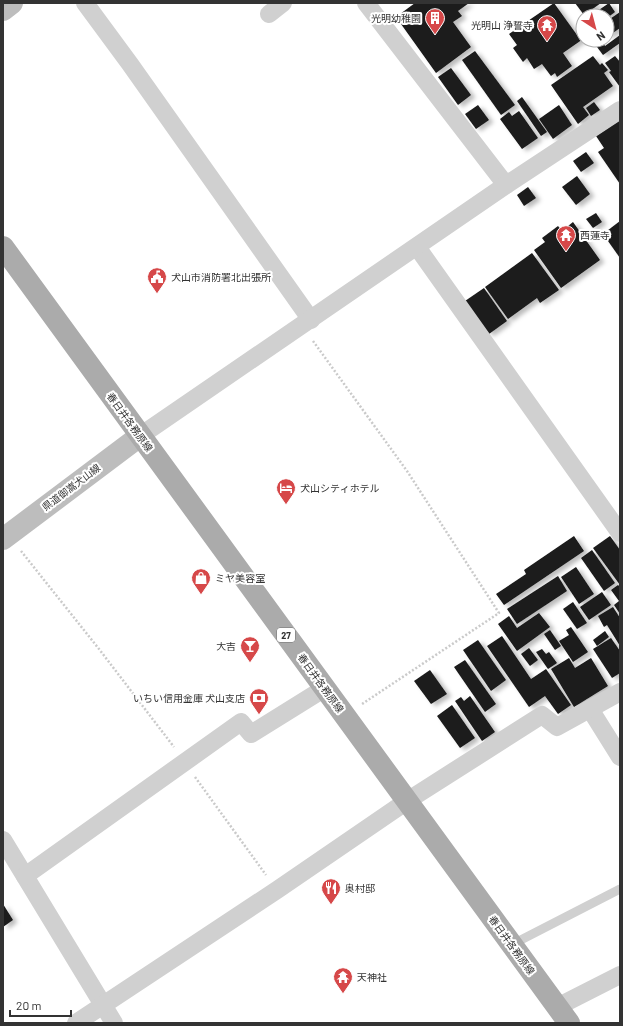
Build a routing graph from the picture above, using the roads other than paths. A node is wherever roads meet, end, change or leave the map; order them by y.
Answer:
1 (12, 3) edge
2 (85, 3) edge
3 (283, 3) edge
4 (366, 3) edge
5 (3, 10) edge
6 (269, 14) dead end
7 (620, 110) edge
8 (506, 185) junction
9 (3, 247) edge
10 (417, 247) junction
11 (307, 323) junction
12 (140, 436) junction
13 (620, 533) edge
14 (5, 535) edge
15 (325, 688) junction
16 (620, 692) edge
17 (590, 710) junction
18 (620, 757) edge
19 (407, 801) junction
20 (3, 840) edge
21 (25, 876) junction
22 (620, 889) edge
23 (511, 944) junction
24 (620, 975) edge
25 (104, 1006) junction
26 (563, 1015) edge
27 (76, 1023) edge
28 (114, 1023) edge

1 - 5 main road
2 - 11 street
3 - 6 street
4 - 8 street
7 - 8 street
8 - 10 street
9 - 12 main road, 春日井各務原線 / 27
10 - 11 street
10 - 13 street
11 - 12 street
12 - 14 main road, 県道御嵩犬山線
12 - 15 main road, 春日井各務原線 / 27
15 - 19 main road, 春日井各務原線 / 27
15 - 21 street
16 - 17 street
17 - 18 street
17 - 19 street
19 - 23 main road, 春日井各務原線 / 27
19 - 25 street
20 - 21 street
21 - 25 street
22 - 23 lane
23 - 26 main road, 春日井各務原線 / 27
24 - 26 street
25 - 27 street
25 - 28 street

